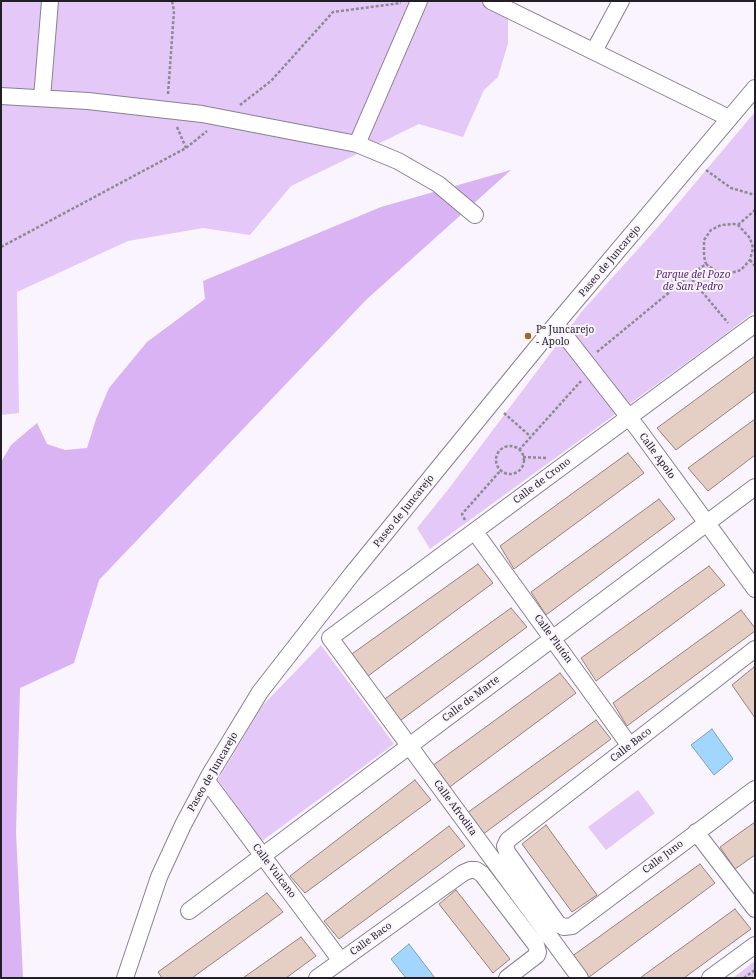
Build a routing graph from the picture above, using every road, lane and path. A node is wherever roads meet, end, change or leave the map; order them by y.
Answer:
1 (50, 1) edge
2 (172, 1) edge
3 (420, 1) edge
4 (492, 1) edge
5 (621, 1) edge
6 (594, 52) junction
7 (755, 88) edge
8 (1, 96) edge
9 (168, 96) dead end
10 (42, 98) junction
11 (729, 118) junction
12 (177, 126) dead end
13 (357, 144) junction
14 (186, 148) dead end
15 (693, 160) junction
16 (755, 195) edge
17 (755, 210) edge
18 (474, 215) dead end
19 (738, 226) junction
20 (750, 260) junction
21 (706, 264) junction
22 (755, 266) edge
23 (689, 276) junction
24 (556, 324) junction
25 (755, 324) edge
26 (739, 336) junction
27 (585, 362) junction
28 (492, 403) junction
29 (628, 417) junction
30 (530, 436) junction
31 (519, 450) junction
32 (501, 470) junction
33 (755, 487) edge
34 (706, 523) junction
35 (475, 532) junction
36 (755, 589) edge
37 (330, 638) joint
38 (552, 638) junction
39 (755, 650) edge
40 (409, 746) junction
41 (630, 746) junction
42 (207, 781) junction
43 (755, 788) edge
44 (696, 832) junction
45 (263, 856) junction
46 (755, 910) edge
47 (189, 911) dead end
48 (572, 926) joint
49 (755, 945) edge
50 (341, 960) junction
51 (755, 970) edge
52 (125, 978) edge
53 (317, 978) edge
54 (507, 978) edge
55 (580, 978) edge
56 (710, 978) edge
57 (744, 978) edge

1 - 10 street
2 - 9 path
3 - 13 street
4 - 6 street
5 - 6 street
6 - 11 street
7 - 11 street, Paseo de Juncarejo
8 - 10 street
10 - 13 street
11 - 15 street, Paseo de Juncarejo
12 - 14 path
13 - 18 street
15 - 16 path
15 - 24 street, Paseo de Juncarejo
17 - 19 path
19 - 20 path
19 - 21 path
20 - 21 path
20 - 22 path
21 - 23 path
23 - 26 path
23 - 27 path
24 - 27 street, Calle Apolo
24 - 28 street, Paseo de Juncarejo
25 - 26 street, Calle de Crono
26 - 29 street, Calle de Crono
27 - 29 street, Calle Apolo
27 - 30 path
28 - 30 path
28 - 42 street, Paseo de Juncarejo
29 - 34 street, Calle Apolo
29 - 35 street, Calle de Crono
30 - 31 path
31 - 32 path
31 - 32 path
32 - 35 path
33 - 34 street, Calle de Marte
34 - 36 street, Calle Apolo
34 - 38 street, Calle de Marte
35 - 37 street, Calle de Crono
35 - 38 street, Calle Plutón
37 - 40 street, Calle Afrodita
38 - 40 street, Calle de Marte
38 - 41 street, Calle Plutón
39 - 41 street, Calle Baco
40 - 45 street, Calle de Marte
40 - 55 street, Calle Afrodita
41 - 48 street, Calle Baco
42 - 45 street, Calle Vulcano
42 - 52 street, Paseo de Juncarejo
43 - 44 street, Calle Juno
44 - 46 street
44 - 48 street, Calle Juno
45 - 47 street, Calle de Marte
45 - 50 street, Calle Vulcano
49 - 56 street
50 - 53 street, Calle Baco
50 - 54 street, Calle Baco
51 - 57 path

